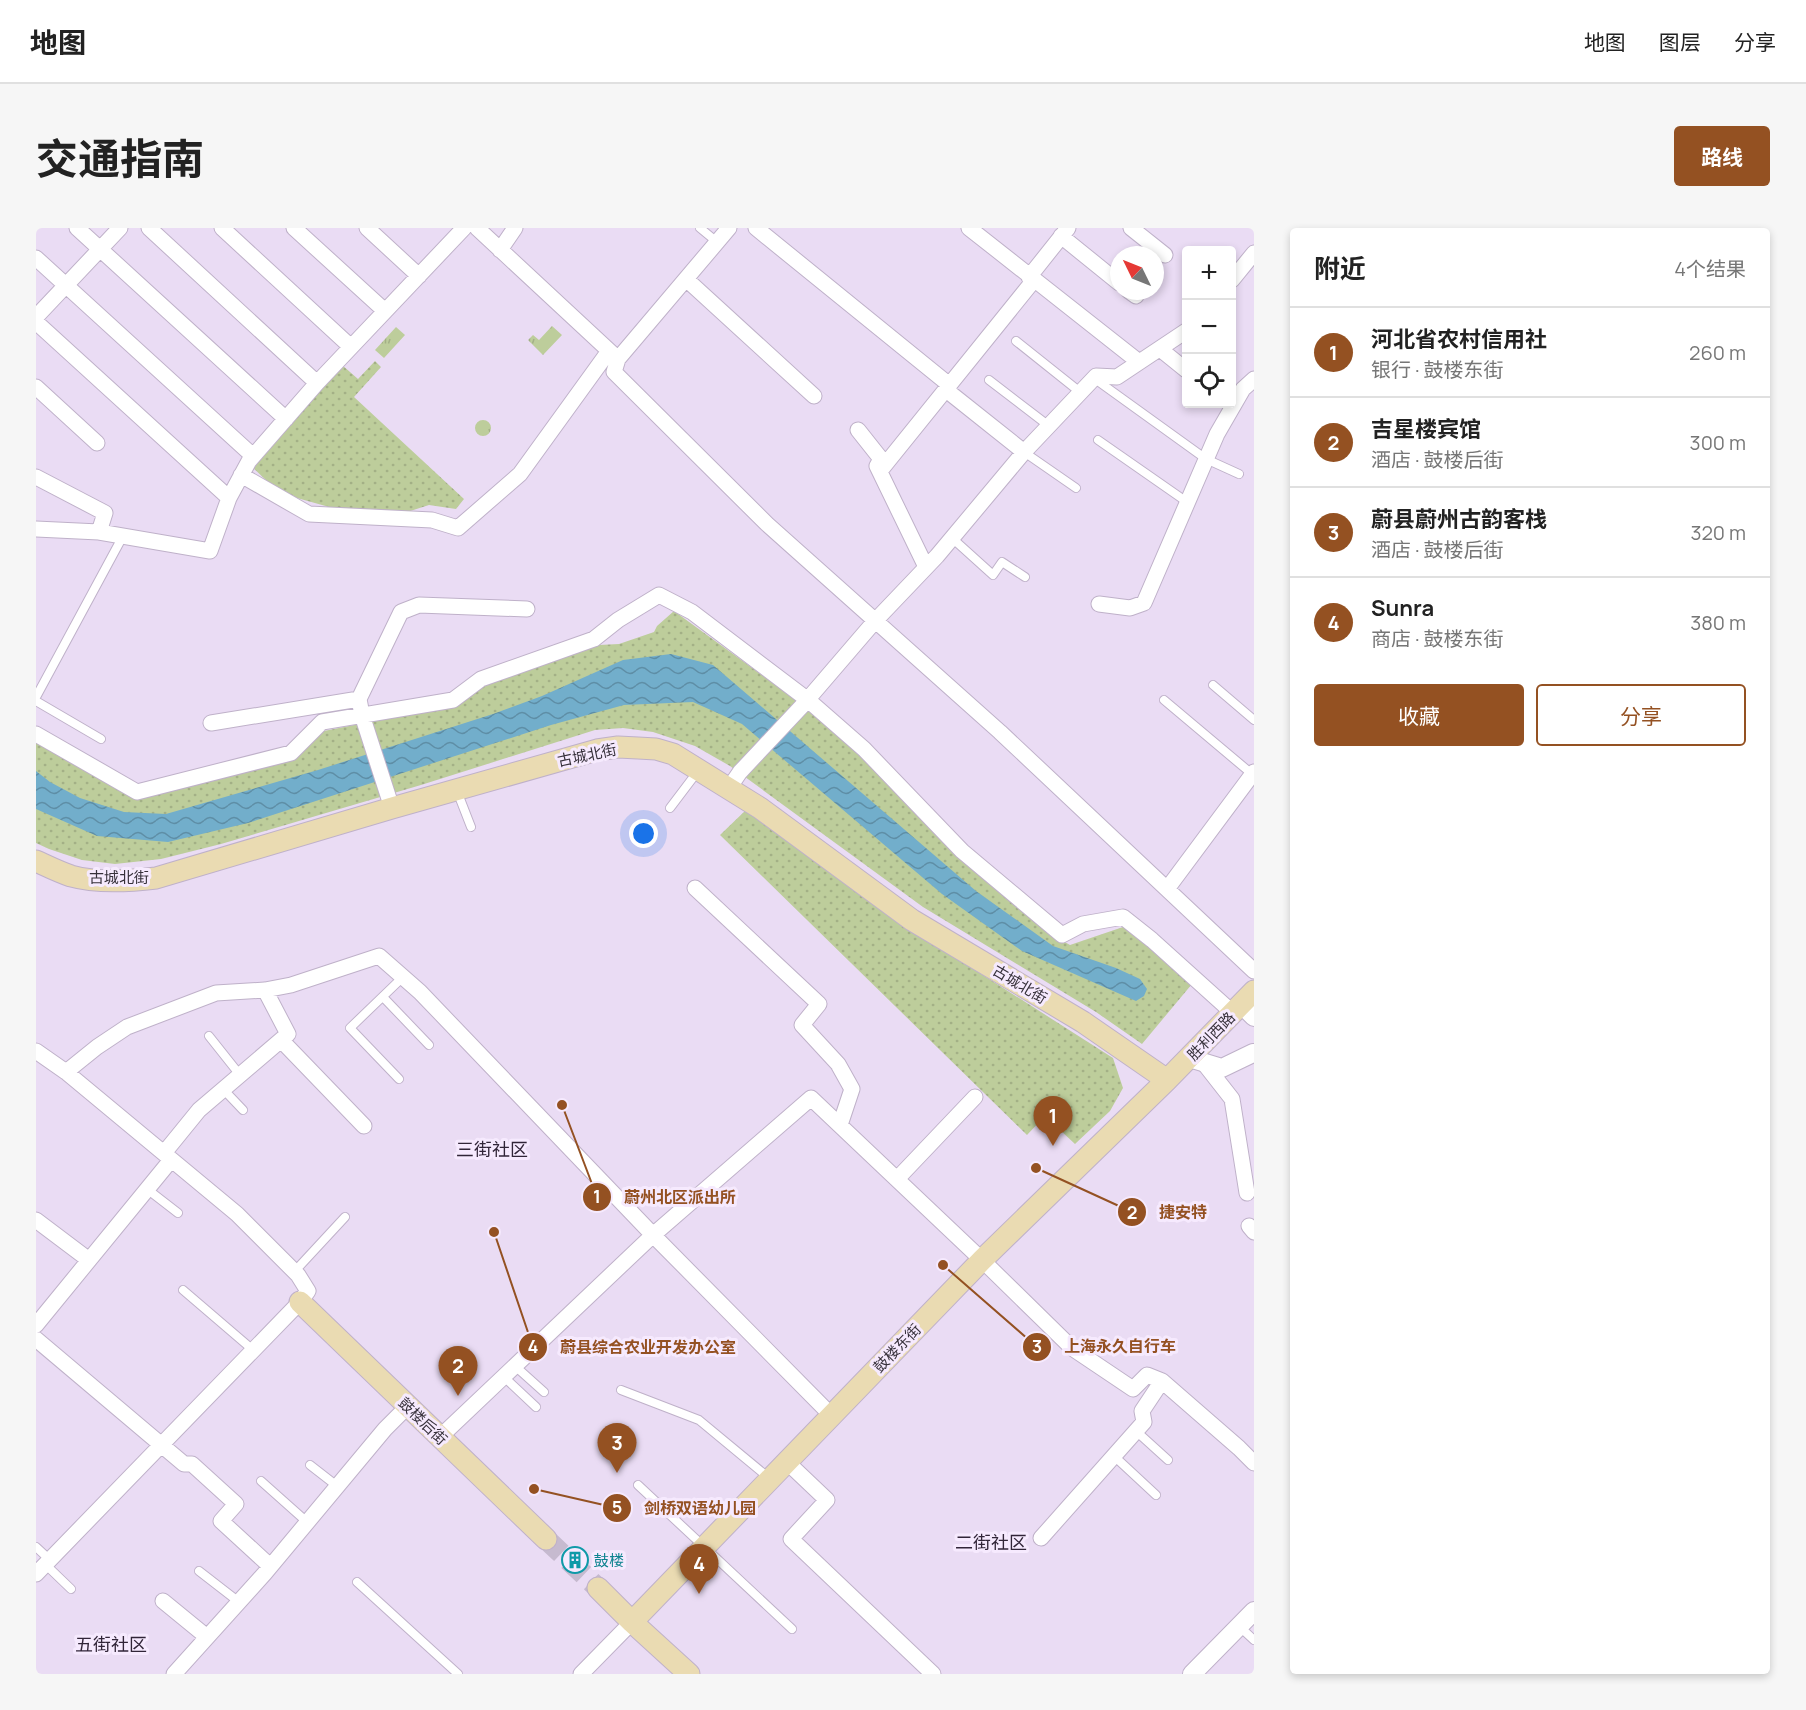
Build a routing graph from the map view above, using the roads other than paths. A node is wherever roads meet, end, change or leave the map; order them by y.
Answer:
1 (77, 228) edge
2 (120, 228) edge
3 (149, 228) edge
4 (222, 228) edge
5 (294, 228) edge
6 (367, 228) edge
7 (464, 228) edge
8 (477, 228) edge
9 (515, 228) edge
10 (700, 228) edge
11 (729, 228) edge
12 (756, 228) edge
13 (969, 228) edge
14 (1131, 228) edge
15 (1065, 232) edge
16 (717, 243) junction
17 (100, 249) junction
18 (500, 250) junction
19 (1165, 255) dead end
20 (36, 258) edge
21 (1252, 261) edge
22 (1110, 274) edge
23 (419, 276) junction
24 (1236, 276) edge
25 (1032, 278) junction
26 (686, 279) junction
27 (66, 286) junction
28 (385, 311) junction
29 (36, 319) edge
30 (1182, 334) edge
31 (1016, 340) dead end
32 (351, 347) junction
33 (1160, 349) junction
34 (614, 355) junction
35 (1139, 362) junction
36 (1182, 367) edge
37 (1094, 378) junction
38 (1254, 379) edge
39 (989, 380) dead end
40 (317, 383) junction
41 (36, 387) edge
42 (948, 388) junction
43 (1080, 392) junction
44 (814, 396) dead end
45 (1236, 399) edge
46 (1230, 408) edge
47 (286, 418) junction
48 (1049, 426) junction
49 (858, 430) dead end
50 (1098, 440) dead end
51 (97, 443) dead end
52 (1024, 452) junction
53 (253, 456) junction
54 (1206, 459) junction
55 (880, 471) junction
56 (1239, 474) dead end
57 (241, 475) junction
58 (36, 477) edge
59 (1076, 488) dead end
60 (229, 498) junction
61 (1187, 502) junction
62 (36, 530) edge
63 (99, 532) junction
64 (123, 536) junction
65 (952, 538) junction
66 (926, 567) junction
67 (1025, 577) dead end
68 (1099, 604) dead end
69 (527, 609) dead end
70 (875, 621) junction
71 (1213, 685) dead end
72 (36, 699) edge
73 (359, 699) junction
74 (1164, 700) dead end
75 (805, 703) junction
76 (363, 719) junction
77 (1254, 720) edge
78 (211, 723) dead end
79 (36, 734) edge
80 (101, 739) dead end
81 (699, 769) junction
82 (1253, 773) edge
83 (735, 780) junction
84 (457, 790) junction
85 (389, 800) junction
86 (670, 808) dead end
87 (471, 827) dead end
88 (36, 861) edge
89 (695, 888) dead end
90 (1167, 890) junction
91 (1254, 971) edge
92 (403, 978) junction
93 (265, 990) junction
94 (383, 997) junction
95 (1246, 1006) edge
96 (209, 1036) dead end
97 (281, 1040) junction
98 (429, 1045) dead end
99 (36, 1051) edge
100 (1254, 1052) edge
101 (1196, 1060) junction
102 (66, 1072) junction
103 (240, 1075) junction
104 (399, 1078) dead end
105 (1167, 1080) junction
106 (223, 1089) junction
107 (975, 1097) dead end
108 (243, 1110) dead end
109 (840, 1125) junction
110 (364, 1126) dead end
111 (168, 1157) junction
112 (897, 1179) junction
113 (147, 1189) junction
114 (1247, 1193) dead end
115 (178, 1213) dead end
116 (345, 1217) dead end
117 (36, 1220) edge
118 (653, 1235) junction
119 (89, 1260) junction
120 (982, 1260) junction
121 (295, 1271) junction
122 (183, 1290) dead end
123 (300, 1302) junction
124 (36, 1325) edge
125 (36, 1339) edge
126 (253, 1350) junction
127 (509, 1371) junction
128 (1162, 1380) junction
129 (621, 1390) dead end
130 (544, 1392) dead end
131 (408, 1406) junction
132 (536, 1407) dead end
133 (831, 1415) junction
134 (1136, 1431) junction
135 (440, 1437) junction
136 (162, 1444) junction
137 (1114, 1456) junction
138 (1168, 1460) dead end
139 (787, 1462) junction
140 (1254, 1463) edge
141 (310, 1465) dead end
142 (770, 1479) junction
143 (261, 1481) dead end
144 (638, 1485) dead end
145 (337, 1486) junction
146 (1156, 1495) dead end
147 (307, 1522) junction
148 (1041, 1538) dead end
149 (546, 1539) tunnel mouth
150 (36, 1547) edge
151 (705, 1547) junction
152 (44, 1566) edge
153 (270, 1566) junction
154 (199, 1571) dead end
155 (357, 1582) dead end
156 (71, 1588) dead end
157 (598, 1588) tunnel mouth
158 (163, 1601) dead end
159 (239, 1602) junction
160 (1254, 1611) edge
161 (632, 1622) junction
162 (1239, 1626) junction
163 (792, 1629) dead end
164 (207, 1637) junction
165 (1254, 1640) edge
166 (174, 1674) edge
167 (458, 1674) edge
168 (581, 1674) edge
169 (689, 1674) edge
170 (933, 1674) edge
171 (1192, 1674) edge

1 - 17 street
2 - 17 street
3 - 40 street
4 - 32 street
5 - 28 street
6 - 23 street
7 - 23 street
8 - 18 street
9 - 18 street
10 - 16 lane
11 - 16 street
12 - 42 street
13 - 25 street
14 - 19 street
15 - 22 street
15 - 25 street
16 - 26 street
17 - 27 street
17 - 47 street
18 - 34 street
20 - 27 street
21 - 24 street
23 - 28 street
25 - 35 street
25 - 42 street
26 - 34 street
26 - 44 street
27 - 29 street
27 - 53 street
28 - 32 street
29 - 60 street
30 - 33 street
31 - 43 lane
32 - 40 street
33 - 35 street
33 - 36 street
34 - 57 street
34 - 70 street
35 - 37 street
37 - 43 street
37 - 54 lane
38 - 45 street
39 - 48 lane
40 - 47 street
41 - 51 street
42 - 52 street
42 - 55 street
43 - 48 street
46 - 54 street
47 - 53 street
48 - 52 street
49 - 55 street
50 - 61 lane
52 - 59 lane
52 - 65 street
53 - 57 street
54 - 56 lane
54 - 61 street
55 - 66 street
57 - 60 street
58 - 63 street
60 - 64 street
61 - 68 street
62 - 63 street
63 - 64 street
64 - 72 lane
65 - 66 street
65 - 67 lane
66 - 70 street
69 - 73 street
70 - 75 street
70 - 90 street
71 - 77 lane
72 - 80 lane
73 - 76 street
73 - 78 street
74 - 82 lane
75 - 76 street
75 - 83 street
75 - 95 street
76 - 79 street
76 - 85 street
81 - 83 main road, 古城北街
81 - 84 main road, 古城北街
81 - 86 lane
82 - 90 street
83 - 105 main road, 古城北街
84 - 85 main road, 古城北街
84 - 87 lane
85 - 88 main road, 古城北街
89 - 109 street
90 - 91 street
92 - 93 street
92 - 94 lane
92 - 118 street
93 - 97 street
93 - 102 street
94 - 98 lane
94 - 104 lane
95 - 101 main road, 胜利西路
96 - 103 lane
97 - 103 street
97 - 110 street
99 - 102 street
100 - 101 street
101 - 105 main road, 胜利西路
101 - 114 street
102 - 111 street
103 - 106 street
105 - 120 main road, 鼓楼东街
106 - 108 lane
106 - 111 street
107 - 112 street
109 - 112 street
109 - 118 street
111 - 113 street
111 - 121 street
112 - 120 street
113 - 115 lane
113 - 119 street
116 - 121 lane
117 - 119 street
118 - 127 street
118 - 133 street
119 - 124 street
120 - 128 street
120 - 133 main road, 鼓楼东街
121 - 123 street
122 - 126 lane
123 - 126 street
123 - 131 main road, 鼓楼后街
125 - 136 street
126 - 136 street
127 - 130 lane
127 - 132 lane
127 - 135 street
128 - 134 street
128 - 140 street
129 - 142 lane
131 - 135 main road, 鼓楼后街
131 - 145 street
133 - 139 main road, 鼓楼东街
134 - 137 street
134 - 138 lane
135 - 149 main road, 鼓楼后街
136 - 152 street
136 - 153 street
137 - 146 lane
137 - 148 street
139 - 142 main road, 鼓楼东街
139 - 170 street
141 - 145 lane
142 - 151 main road, 鼓楼东街
143 - 147 lane
144 - 151 lane
145 - 147 street
147 - 153 street
150 - 152 lane
151 - 161 main road, 鼓楼东街
151 - 163 lane
152 - 156 lane
153 - 159 street
154 - 159 lane
155 - 167 lane
157 - 161 main road
158 - 164 street
159 - 164 street
160 - 162 street
161 - 168 street
161 - 169 main road
162 - 165 lane
162 - 171 street
164 - 166 street

